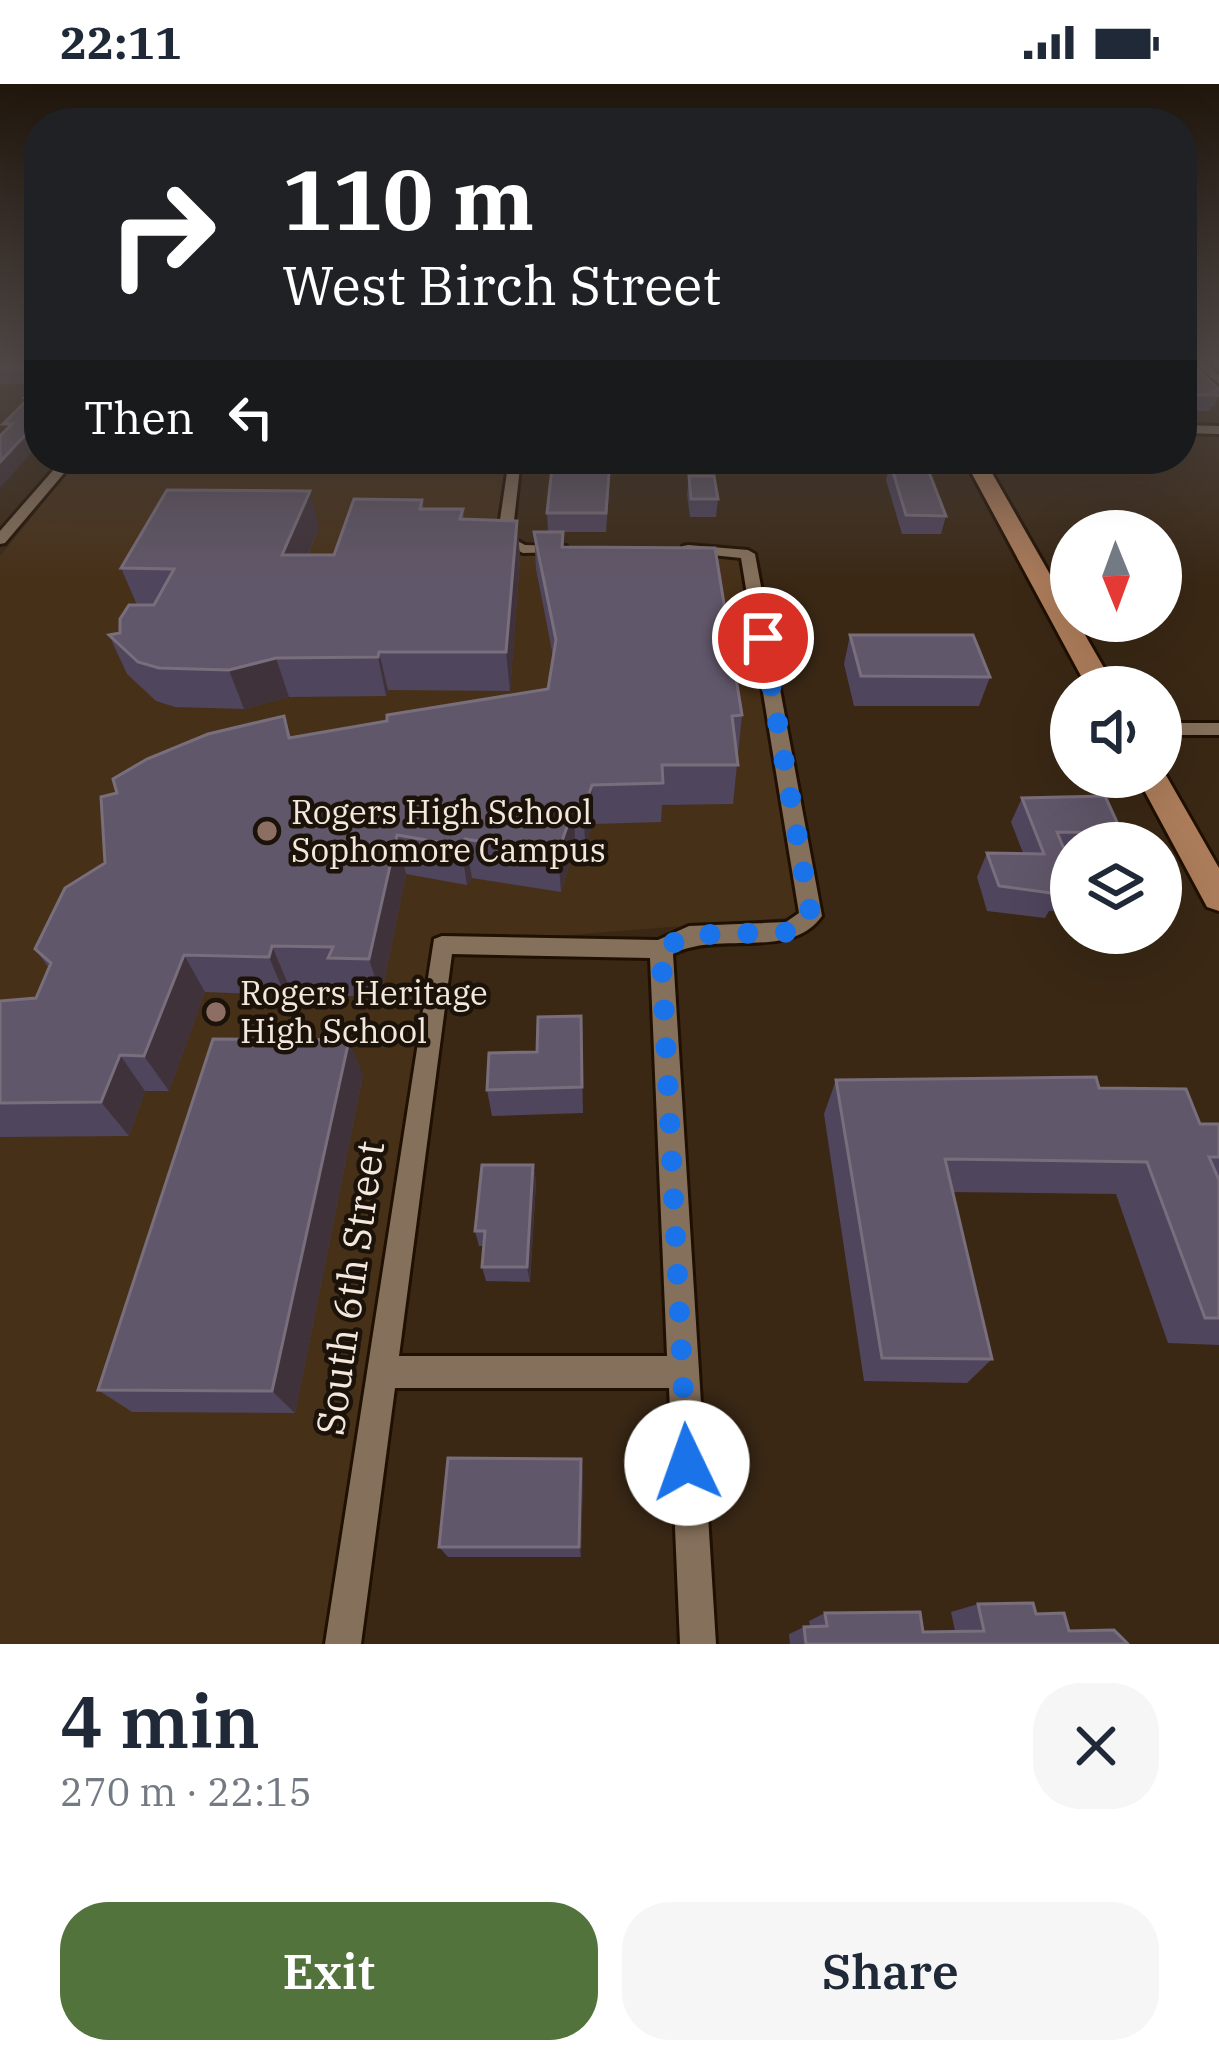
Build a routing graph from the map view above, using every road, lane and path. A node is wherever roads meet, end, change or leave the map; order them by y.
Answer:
1 (57, 474) edge
2 (513, 474) edge
3 (983, 474) edge
4 (0, 540) edge
5 (571, 549) edge
6 (665, 549) edge
7 (1090, 666) edge
8 (1182, 729) edge
9 (1219, 729) edge
10 (1164, 798) edge
11 (1219, 898) edge
12 (661, 949) junction
13 (381, 1372) junction
14 (681, 1372) junction
15 (343, 1644) edge
16 (698, 1644) edge

1 - 4 street
2 - 5 street
3 - 7 main road
6 - 12 street
8 - 9 street
10 - 11 main road
12 - 13 street, South 6th Street
12 - 14 street
13 - 14 street
13 - 15 street, South 6th Street
14 - 16 street

